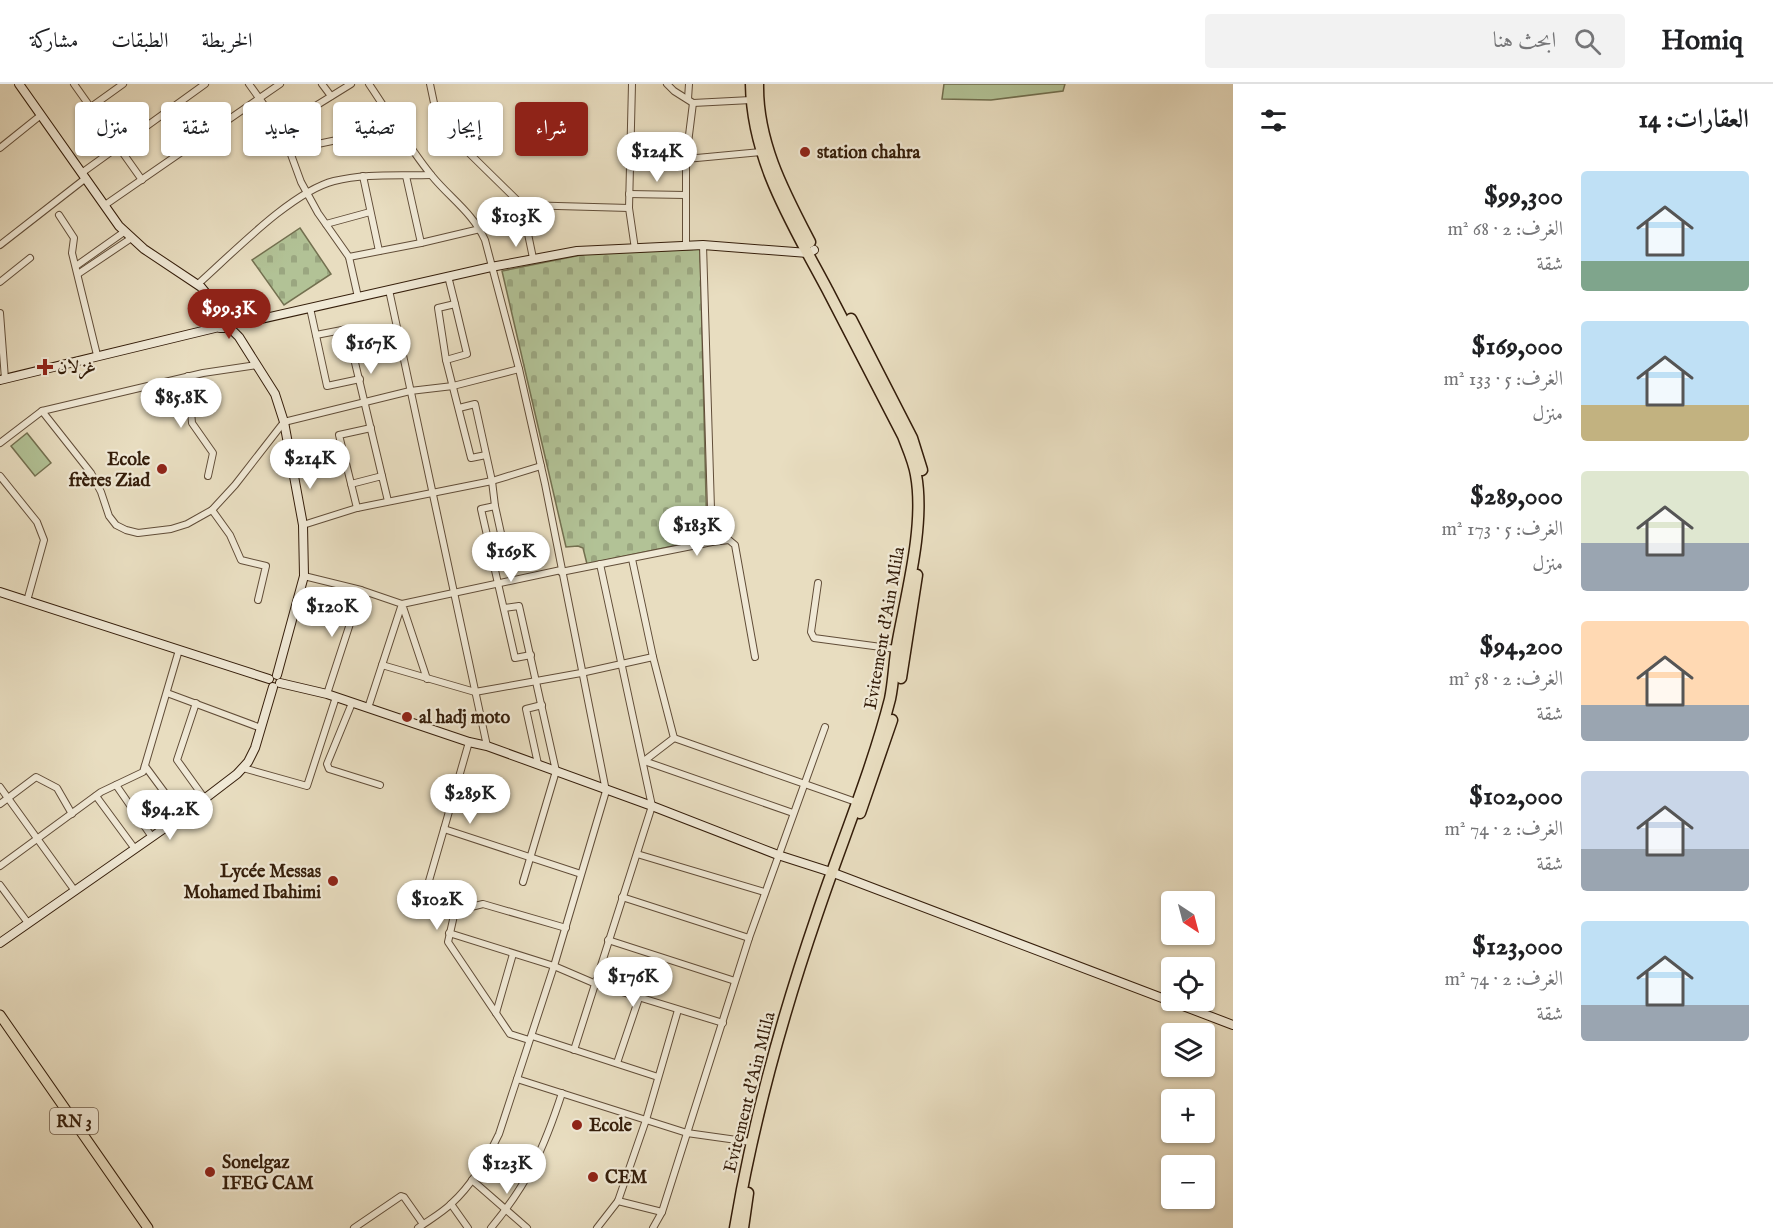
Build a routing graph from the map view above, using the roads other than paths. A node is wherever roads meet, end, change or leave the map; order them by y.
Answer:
1 (19, 84) edge
2 (74, 84) edge
3 (123, 84) edge
4 (205, 84) edge
5 (249, 84) edge
6 (280, 84) edge
7 (322, 84) edge
8 (351, 84) edge
9 (369, 84) edge
10 (430, 84) edge
11 (632, 84) edge
12 (667, 84) edge
13 (689, 84) edge
14 (751, 84) edge
15 (758, 84) edge
16 (331, 96) junction
17 (259, 99) junction
18 (751, 100) junction
19 (691, 101) junction
20 (87, 102) edge
21 (98, 102) edge
22 (261, 102) edge
23 (321, 102) edge
24 (381, 102) edge
25 (41, 116) junction
26 (149, 124) edge
27 (0, 148) edge
28 (761, 152) junction
29 (416, 153) edge
30 (106, 156) edge
31 (125, 156) edge
32 (291, 156) edge
33 (630, 157) junction
34 (686, 159) junction
35 (84, 175) junction
36 (431, 175) junction
37 (363, 176) junction
38 (406, 176) junction
39 (142, 180) junction
40 (307, 192) junction
41 (629, 194) junction
42 (685, 195) junction
43 (105, 205) junction
44 (522, 205) junction
45 (629, 208) junction
46 (370, 212) junction
47 (59, 215) dead end
48 (327, 224) junction
49 (480, 229) junction
50 (127, 235) junction
51 (421, 243) junction
52 (0, 245) edge
53 (686, 246) junction
54 (703, 246) junction
55 (635, 249) junction
56 (379, 251) junction
57 (811, 252) junction
58 (349, 257) junction
59 (30, 258) dead end
60 (533, 258) junction
61 (76, 266) junction
62 (491, 267) junction
63 (78, 274) junction
64 (448, 276) junction
65 (0, 282) edge
66 (198, 284) junction
67 (389, 290) junction
68 (358, 297) junction
69 (455, 304) junction
70 (310, 308) junction
71 (0, 313) edge
72 (225, 326) junction
73 (316, 335) junction
74 (97, 355) junction
75 (446, 360) junction
76 (257, 365) junction
77 (519, 369) junction
78 (188, 376) junction
79 (2, 379) edge
80 (360, 379) junction
81 (453, 386) junction
82 (410, 391) junction
83 (365, 401) junction
84 (459, 408) junction
85 (42, 411) junction
86 (284, 422) junction
87 (371, 428) junction
88 (0, 443) edge
89 (486, 455) junction
90 (541, 466) junction
91 (0, 476) edge
92 (208, 476) dead end
93 (382, 476) junction
94 (492, 481) junction
95 (351, 484) junction
96 (431, 492) junction
97 (387, 501) junction
98 (495, 507) junction
99 (357, 508) junction
100 (212, 510) junction
101 (303, 525) junction
102 (712, 542) junction
103 (493, 558) junction
104 (632, 559) junction
105 (600, 564) junction
106 (561, 571) junction
107 (304, 576) junction
108 (498, 582) junction
109 (818, 583) dead end
110 (361, 590) junction
111 (0, 592) edge
112 (453, 592) junction
113 (258, 600) dead end
114 (27, 601) junction
115 (402, 604) junction
116 (504, 608) junction
117 (896, 649) junction
118 (178, 650) junction
119 (531, 655) junction
120 (653, 657) junction
121 (755, 657) dead end
122 (382, 664) junction
123 (620, 664) junction
124 (581, 673) junction
125 (427, 679) junction
126 (275, 681) junction
127 (537, 682) junction
128 (475, 692) junction
129 (167, 693) junction
130 (327, 693) junction
131 (336, 697) junction
132 (196, 703) junction
133 (352, 703) junction
134 (542, 705) junction
135 (368, 708) junction
136 (825, 727) dead end
137 (261, 728) junction
138 (674, 738) junction
139 (469, 742) junction
140 (487, 746) junction
141 (644, 761) junction
142 (538, 764) junction
143 (145, 766) junction
144 (243, 768) junction
145 (556, 771) junction
146 (803, 784) junction
147 (116, 785) junction
148 (380, 785) dead end
149 (0, 787) edge
150 (606, 791) junction
151 (96, 796) junction
152 (8, 798) junction
153 (205, 799) junction
154 (856, 802) junction
155 (0, 804) edge
156 (652, 806) junction
157 (793, 813) junction
158 (72, 814) junction
159 (182, 816) junction
160 (444, 829) junction
161 (152, 837) junction
162 (36, 839) junction
163 (135, 849) junction
164 (637, 854) junction
165 (778, 855) junction
166 (531, 857) junction
167 (0, 866) edge
168 (834, 873) junction
169 (581, 874) junction
170 (523, 882) dead end
171 (0, 885) edge
172 (75, 891) junction
173 (764, 892) junction
174 (622, 897) junction
175 (422, 904) dead end
176 (28, 923) junction
177 (566, 928) junction
178 (449, 933) junction
179 (749, 938) junction
180 (608, 940) junction
181 (0, 943) edge
182 (513, 954) junction
183 (554, 966) junction
184 (735, 981) junction
185 (596, 984) junction
186 (639, 998) junction
187 (678, 1010) junction
188 (496, 1013) junction
189 (0, 1015) edge
190 (723, 1023) junction
191 (1233, 1025) edge
192 (531, 1038) junction
193 (574, 1050) junction
194 (616, 1063) junction
195 (658, 1077) junction
196 (517, 1078) junction
197 (562, 1093) junction
198 (645, 1120) junction
199 (687, 1133) junction
200 (751, 1142) junction
201 (472, 1180) junction
202 (618, 1202) junction
203 (452, 1204) junction
204 (506, 1210) junction
205 (662, 1212) junction
206 (421, 1226) edge
207 (148, 1228) edge
208 (354, 1228) edge
209 (468, 1228) edge
210 (491, 1228) edge
211 (527, 1228) edge
212 (597, 1228) edge
213 (653, 1228) edge
214 (735, 1228) edge
215 (742, 1228) edge

1 - 25 street
2 - 20 street
3 - 21 street
4 - 26 street
5 - 17 street
6 - 17 street
7 - 16 street
8 - 16 street
9 - 24 street
10 - 44 street
11 - 33 street
12 - 19 street
13 - 19 street
14 - 18 highway, Evitement d'Ain Mlila
15 - 57 highway, Evitement d'Ain Mlila
16 - 23 street
17 - 22 street
17 - 39 street
18 - 19 street
18 - 28 highway, Evitement d'Ain Mlila
19 - 34 street
25 - 27 street
25 - 35 street
28 - 34 street
28 - 57 highway, Evitement d'Ain Mlila
29 - 36 street
30 - 35 street
31 - 39 street
32 - 40 street
33 - 34 street
33 - 41 street
34 - 42 street
35 - 43 street
35 - 52 street
36 - 38 street
36 - 49 street
37 - 38 street
37 - 40 street
37 - 46 street
38 - 51 street
39 - 43 street
40 - 48 street
40 - 66 street
41 - 42 street
41 - 45 street
42 - 53 street
43 - 50 street
44 - 45 street
44 - 60 street
45 - 55 street
46 - 48 street
46 - 56 street
47 - 61 street
48 - 58 street
49 - 51 street
49 - 62 street
50 - 61 street
50 - 63 street
50 - 66 street
51 - 56 street
53 - 54 street
53 - 55 street
54 - 57 street
54 - 102 street
55 - 60 street
56 - 58 street
57 - 117 highway, Evitement d'Ain Mlila
57 - 168 highway, Evitement d'Ain Mlila
58 - 68 street
59 - 65 street
60 - 62 street
61 - 63 street
62 - 64 street
62 - 77 street
63 - 74 street
64 - 67 street
64 - 69 street
66 - 72 street
67 - 68 street
67 - 82 street
68 - 70 street
69 - 75 street
69 - 75 street
70 - 72 street
70 - 73 street
71 - 79 street
72 - 74 street
72 - 76 street
73 - 80 street
73 - 80 street
74 - 79 street
75 - 81 street
76 - 78 street
76 - 86 street
77 - 81 street
77 - 90 street
78 - 85 street
78 - 92 street
80 - 83 street
81 - 82 street
81 - 84 street
82 - 83 street
82 - 96 street
83 - 86 street
83 - 87 street
84 - 89 street
84 - 89 street
85 - 88 street
85 - 100 street
86 - 100 street
86 - 101 street
87 - 93 street
87 - 95 street
89 - 94 street
90 - 94 street
90 - 106 street
91 - 114 street
93 - 95 street
93 - 97 street
94 - 96 street
94 - 98 street
95 - 99 street
96 - 97 street
96 - 112 street
97 - 99 street
98 - 103 street
98 - 103 street
99 - 101 street
100 - 113 street
101 - 107 street
102 - 104 street
102 - 121 street
103 - 108 street
104 - 105 street
104 - 120 street
105 - 106 street
105 - 123 street
106 - 108 street
106 - 124 street
107 - 110 street
107 - 126 street
108 - 112 street
108 - 116 street
109 - 117 street
110 - 115 street
110 - 130 street
111 - 114 street
112 - 115 street
112 - 128 street
114 - 118 street
115 - 122 street
115 - 125 street
116 - 119 street
116 - 119 street
117 - 154 highway, Evitement d'Ain Mlila
118 - 126 street
118 - 129 street
119 - 127 street
120 - 123 street
120 - 138 street
122 - 125 street
122 - 135 street
123 - 124 street
123 - 141 street
124 - 127 street
124 - 150 street
125 - 128 street
126 - 130 street
126 - 137 street
127 - 128 street
127 - 134 street
128 - 140 street
129 - 132 street
129 - 143 street
130 - 131 street
131 - 133 street
131 - 144 street
132 - 137 street
132 - 153 street
133 - 135 street
133 - 148 street
134 - 142 street
134 - 145 street
135 - 139 street
136 - 146 street
137 - 144 street
138 - 141 street
138 - 146 street
139 - 140 street
139 - 160 street
140 - 142 street
141 - 156 street
141 - 157 street
142 - 145 street
143 - 147 street
143 - 159 street
144 - 153 street
145 - 150 street
145 - 166 street
146 - 154 street
146 - 157 street
147 - 151 street
147 - 161 street
149 - 152 street
150 - 156 street
150 - 169 street
151 - 158 street
151 - 163 street
152 - 155 street
152 - 158 street
152 - 162 street
153 - 159 street
154 - 168 highway, Evitement d'Ain Mlila
156 - 164 street
156 - 165 street
157 - 165 street
158 - 162 street
159 - 161 street
160 - 166 street
160 - 175 street
161 - 163 street
162 - 167 street
162 - 172 street
163 - 172 street
164 - 173 street
164 - 174 street
165 - 168 street
165 - 173 street
166 - 169 street
166 - 170 street
168 - 191 street
168 - 200 highway, Evitement d'Ain Mlila
168 - 215 highway, Evitement d'Ain Mlila
169 - 177 street
171 - 176 street
172 - 176 street
173 - 179 street
174 - 179 street
174 - 180 street
176 - 181 street
177 - 178 street
177 - 183 street
178 - 182 street
178 - 188 street
179 - 184 street
180 - 184 street
180 - 185 street
182 - 183 street
182 - 188 street
183 - 185 street
183 - 192 street
184 - 190 street
185 - 186 street
185 - 193 street
186 - 187 street
186 - 194 street
187 - 190 street
187 - 195 street
188 - 192 street
189 - 207 main road, RN 3
190 - 199 street
192 - 193 street
192 - 196 street
193 - 194 street
194 - 195 street
195 - 198 street
196 - 197 street
196 - 201 street
197 - 198 street
197 - 204 street
198 - 199 street
198 - 202 street
199 - 200 street
199 - 205 street
200 - 214 highway, Evitement d'Ain Mlila
201 - 203 street
201 - 204 street
202 - 205 street
202 - 212 street
203 - 206 street
203 - 209 street
204 - 210 street
204 - 211 street
205 - 213 street
206 - 208 street

